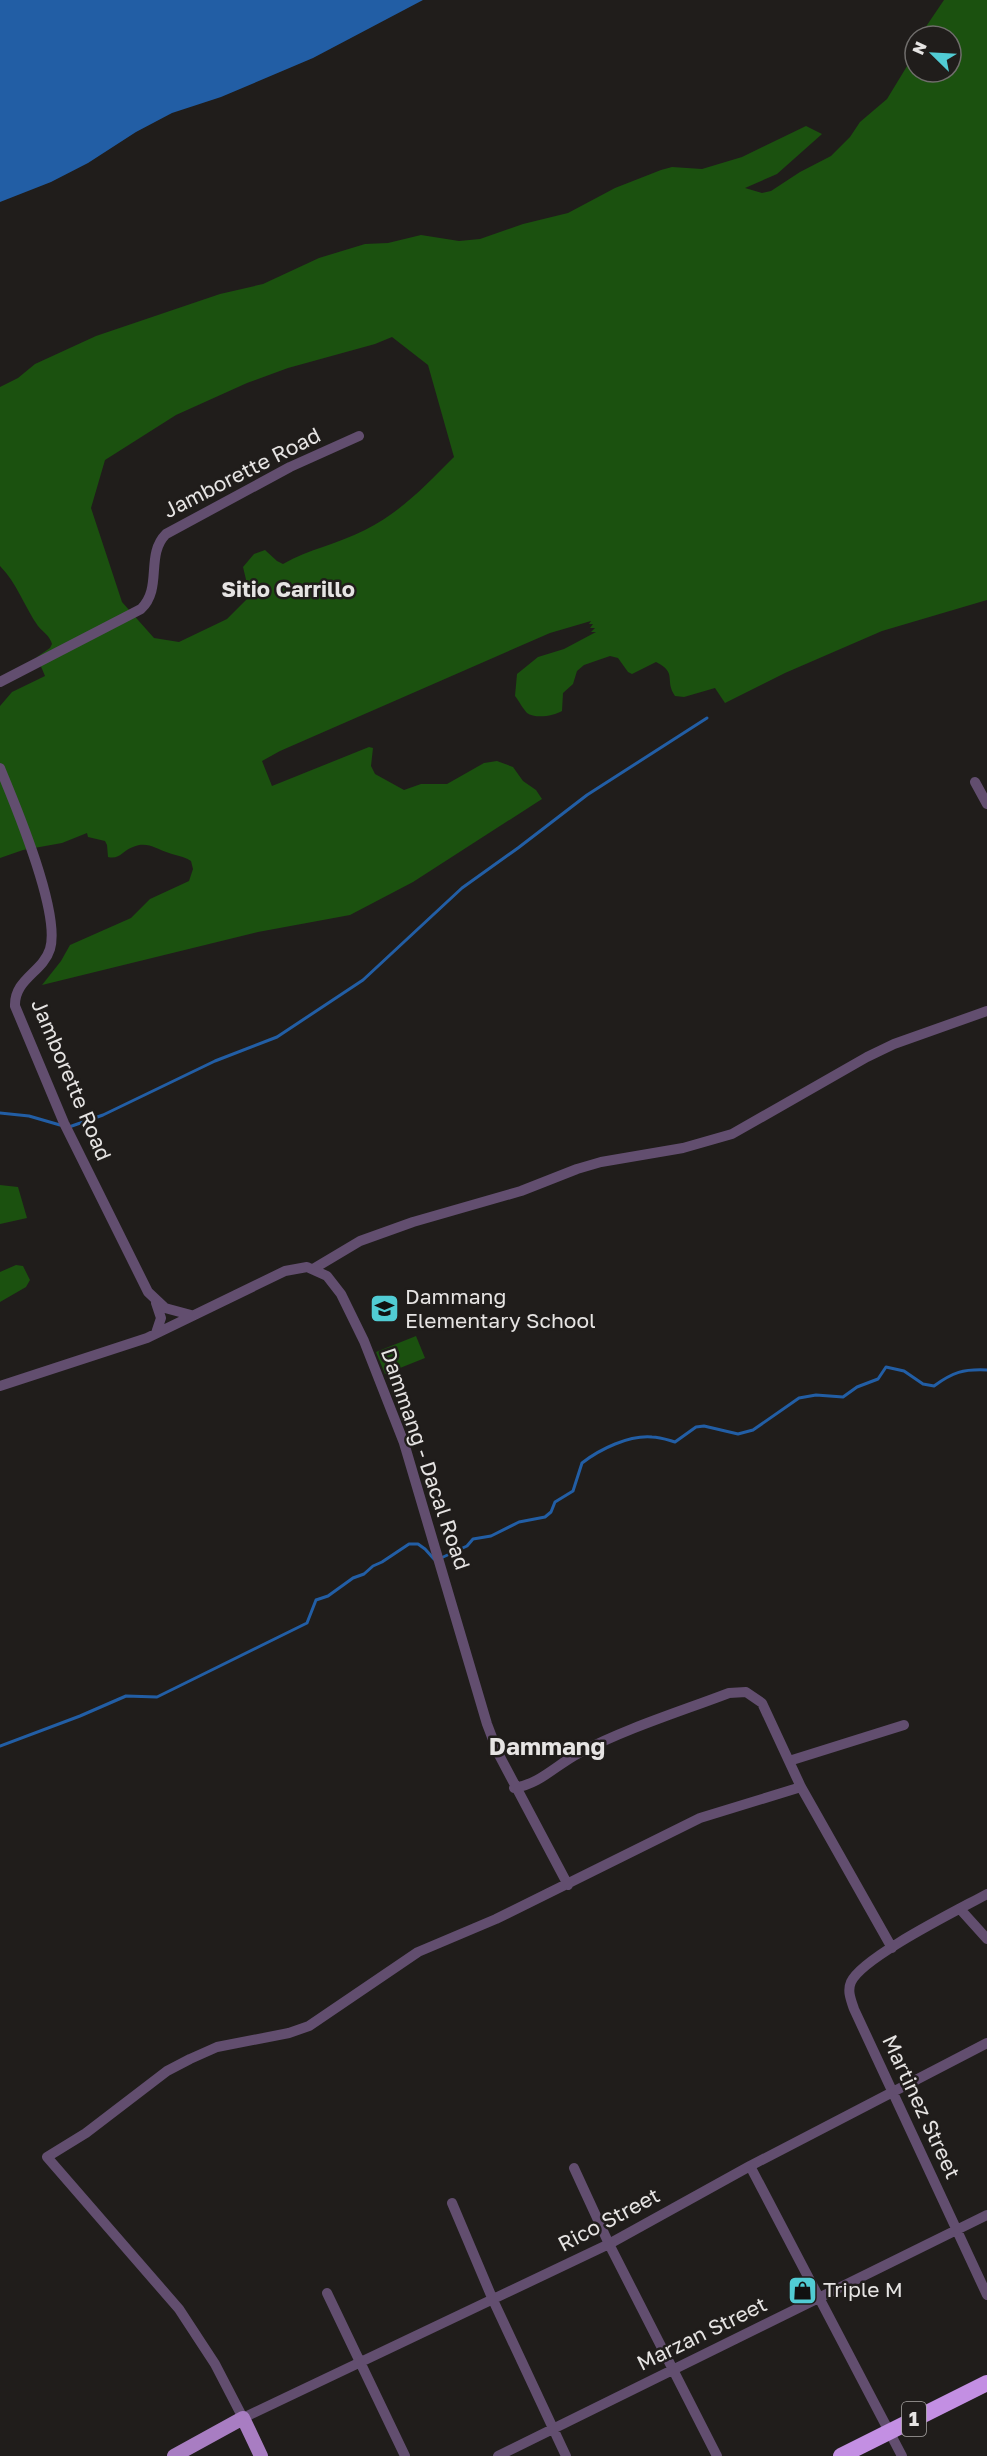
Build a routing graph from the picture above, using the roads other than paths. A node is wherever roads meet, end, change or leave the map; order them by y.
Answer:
1 (359, 436) dead end
2 (0, 682) edge
3 (0, 768) edge
4 (975, 782) dead end
5 (987, 804) edge
6 (987, 1011) edge
7 (313, 1269) junction
8 (156, 1302) junction
9 (191, 1315) junction
10 (156, 1333) junction
11 (0, 1386) edge
12 (904, 1725) dead end
13 (789, 1761) junction
14 (801, 1787) junction
15 (514, 1788) junction
16 (568, 1885) junction
17 (987, 1894) edge
18 (960, 1909) junction
19 (987, 1939) edge
20 (892, 1948) junction
21 (987, 2043) edge
22 (893, 2093) junction
23 (750, 2166) junction
24 (574, 2168) dead end
25 (452, 2203) dead end
26 (987, 2215) edge
27 (956, 2230) junction
28 (609, 2244) junction
29 (327, 2293) dead end
30 (987, 2295) edge
31 (820, 2297) junction
32 (493, 2300) junction
33 (361, 2363) junction
34 (675, 2370) junction
35 (987, 2383) edge
36 (243, 2418) junction
37 (553, 2429) junction
38 (889, 2432) junction
39 (174, 2456) edge
40 (261, 2456) edge
41 (405, 2456) edge
42 (498, 2456) edge
43 (566, 2456) edge
44 (717, 2456) edge
45 (841, 2456) edge
46 (902, 2456) edge

1 - 2 street, Jamborette Road
3 - 8 street, Jamborette Road
4 - 5 street
6 - 7 street
7 - 9 street
7 - 15 street, Dammang - Dacal Road
8 - 9 street
8 - 10 street
9 - 10 street
10 - 11 street
12 - 13 street
13 - 14 street
13 - 15 street
14 - 16 street
14 - 20 street
15 - 16 street, Dammang - Dacal Road
16 - 36 street
17 - 18 street, Martinez Street
18 - 19 street
18 - 20 street, Martinez Street
20 - 22 street, Martinez Street
21 - 22 street, Rico Street
22 - 23 street, Rico Street
22 - 27 street, Martinez Street
23 - 28 street, Rico Street
23 - 31 street
24 - 28 street
25 - 32 street
26 - 27 street, Marzan Street
27 - 30 street, Martinez Street
27 - 31 street, Marzan Street
28 - 32 street, Rico Street
28 - 34 street
29 - 33 street
31 - 34 street, Marzan Street
31 - 38 street
32 - 33 street, Rico Street
32 - 37 street
33 - 36 street, Rico Street
33 - 41 street
34 - 37 street, Marzan Street
34 - 44 street
35 - 38 highway, 1
36 - 39 main road
36 - 40 main road
37 - 42 street, Marzan Street
37 - 43 street
38 - 45 highway, 1
38 - 46 street

